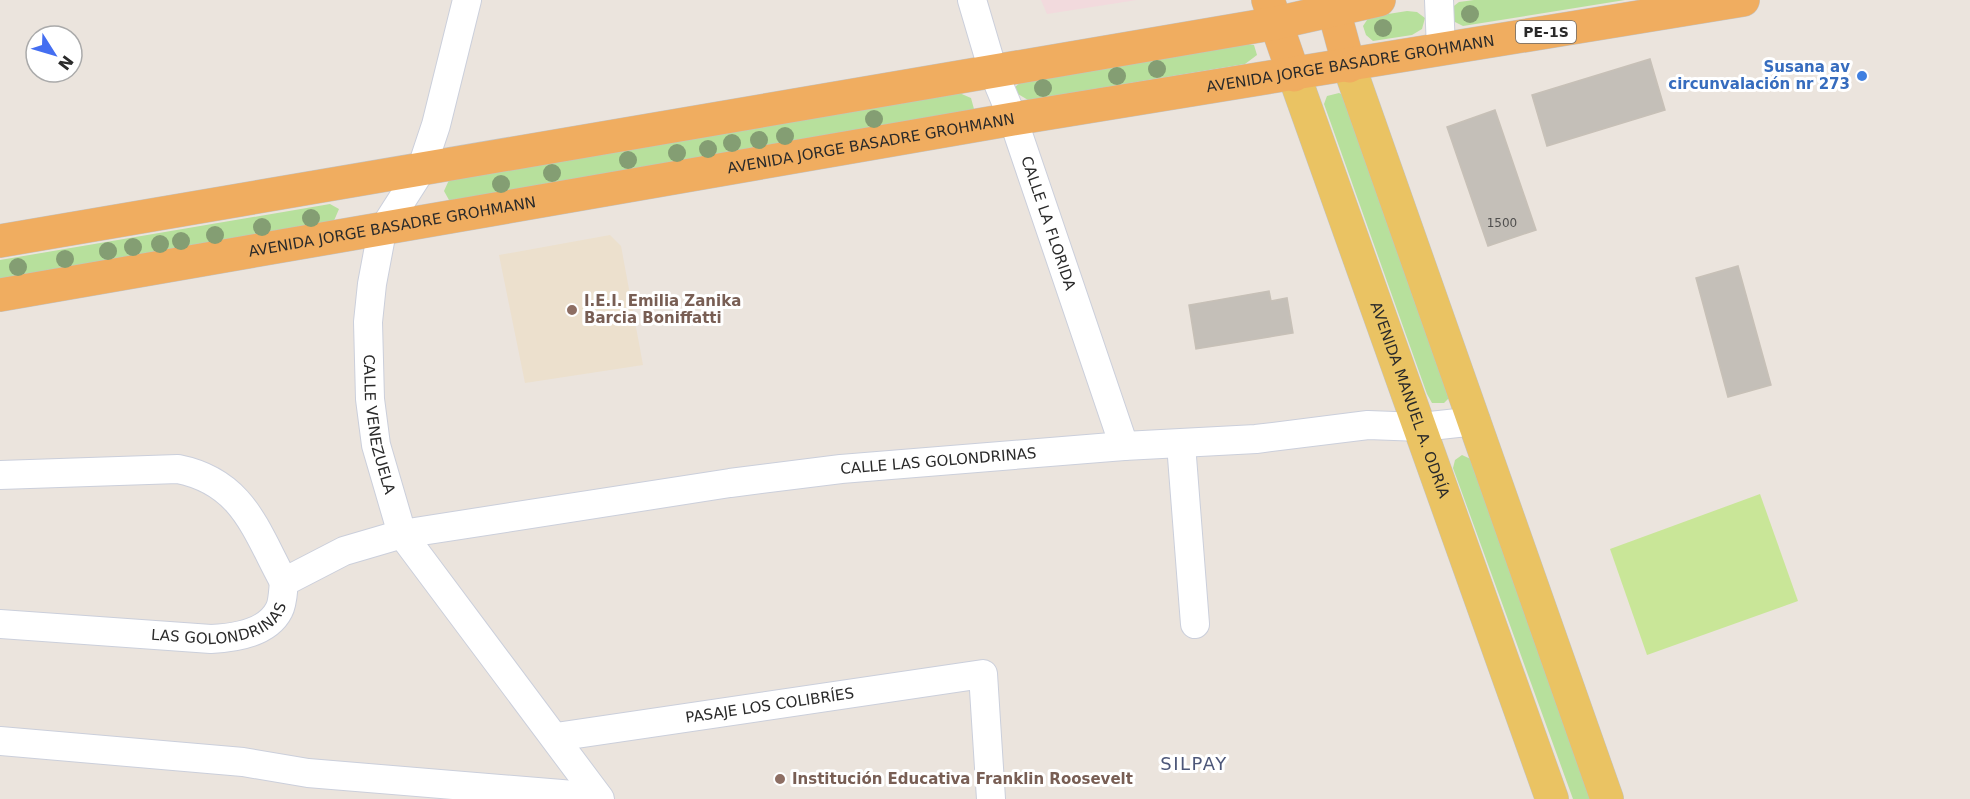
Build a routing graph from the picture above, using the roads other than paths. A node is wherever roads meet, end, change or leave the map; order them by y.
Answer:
1 (467, 0) edge
2 (972, 0) edge
3 (1379, 0) edge
4 (1438, 0) edge
5 (1743, 0) edge
6 (1694, 4) edge
7 (1333, 5) edge
8 (1272, 12) edge
9 (1441, 49) junction
10 (1350, 66) junction
11 (993, 71) junction
12 (1294, 75) junction
13 (1013, 119) junction
14 (421, 170) junction
15 (382, 231) junction
16 (0, 241) edge
17 (0, 296) edge
18 (1476, 421) junction
19 (1422, 427) junction
20 (1181, 444) junction
21 (1124, 446) junction
22 (0, 475) edge
23 (402, 534) junction
24 (284, 582) junction
25 (0, 624) edge
26 (1195, 624) dead end
27 (556, 737) junction
28 (0, 741) edge
29 (599, 798) edge
30 (991, 799) edge
31 (1552, 799) edge
32 (1607, 799) edge

1 - 14 street, CALLE VENEZUELA
2 - 11 street, CALLE LA FLORIDA
3 - 7 highway
4 - 9 street
5 - 6 highway, AVENIDA JORGE BASADRE GROHMANN / PE-1S
6 - 9 highway, AVENIDA JORGE BASADRE GROHMANN / PE-1S
7 - 8 highway
7 - 10 highway
8 - 11 highway
8 - 12 highway, AVENIDA MANUEL A. ODRÍA
9 - 10 highway, AVENIDA JORGE BASADRE GROHMANN / PE-1S
10 - 12 highway, AVENIDA JORGE BASADRE GROHMANN / PE-1S
10 - 18 main road
11 - 13 street, CALLE LA FLORIDA
11 - 14 highway
12 - 13 highway, AVENIDA JORGE BASADRE GROHMANN
12 - 19 main road, AVENIDA MANUEL A. ODRÍA
13 - 15 highway, AVENIDA JORGE BASADRE GROHMANN
13 - 21 street, CALLE LA FLORIDA
14 - 15 street, CALLE VENEZUELA
14 - 16 highway
15 - 17 highway, AVENIDA JORGE BASADRE GROHMANN
15 - 23 street, CALLE VENEZUELA
18 - 19 street, CALLE LAS GOLONDRINAS
18 - 32 main road
19 - 20 street, CALLE LAS GOLONDRINAS
19 - 31 main road, AVENIDA MANUEL A. ODRÍA
20 - 21 street, CALLE LAS GOLONDRINAS
20 - 26 street
21 - 23 street, CALLE LAS GOLONDRINAS
22 - 24 street
23 - 24 street, LAS GOLONDRINAS
23 - 27 street, CALLE VENEZUELA
24 - 25 street, LAS GOLONDRINAS
27 - 29 street, CALLE VENEZUELA
27 - 30 street, PASAJE LOS COLIBRÍES
28 - 29 street

